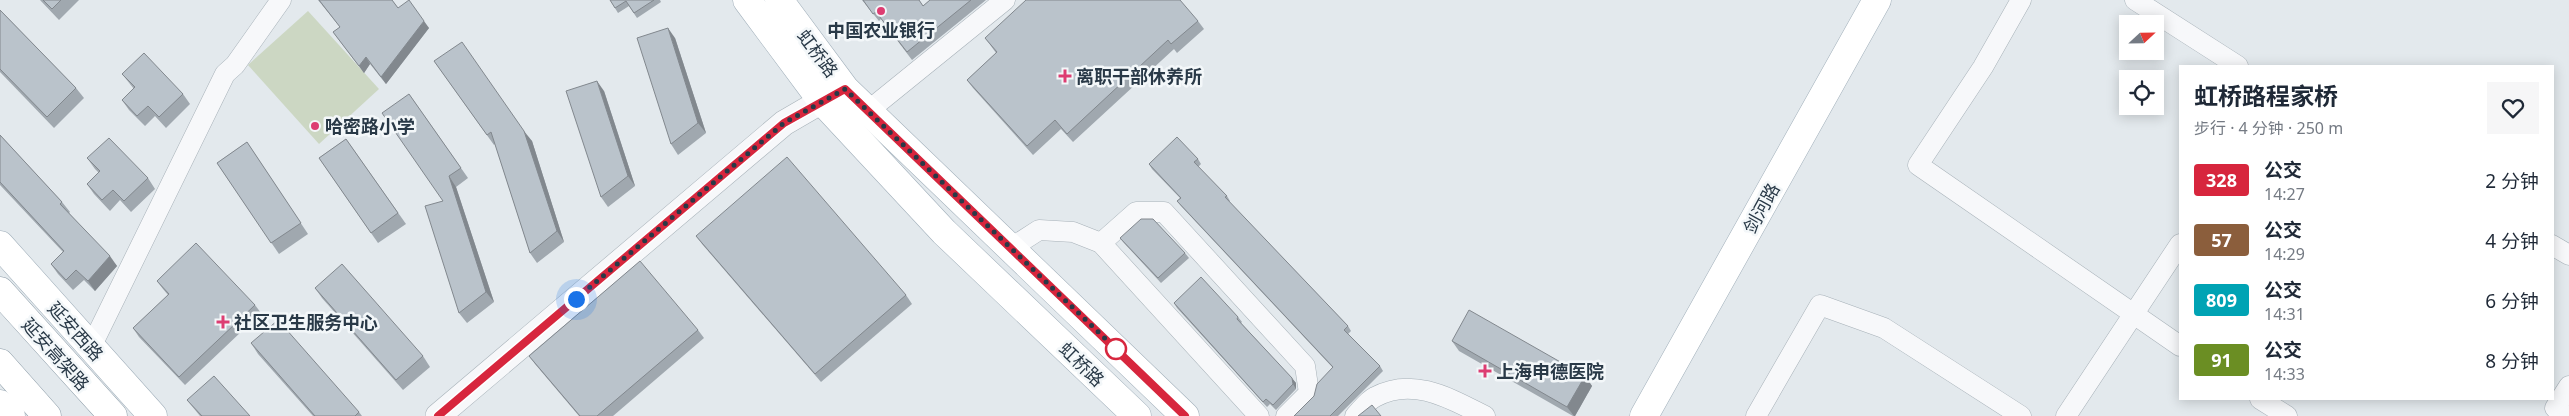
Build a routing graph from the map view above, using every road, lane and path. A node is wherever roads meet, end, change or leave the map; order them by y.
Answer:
1 (281, 0) edge
2 (747, 0) edge
3 (779, 0) edge
4 (1005, 0) edge
5 (2021, 0) edge
6 (2135, 0) edge
7 (1869, 4) edge
8 (2236, 65) edge
9 (833, 95) junction
10 (868, 111) junction
11 (1100, 243) junction
12 (0, 245) edge
13 (2179, 246) edge
14 (2554, 246) edge
15 (1011, 248) junction
16 (2569, 255) edge
17 (0, 291) edge
18 (2134, 316) junction
19 (2179, 345) edge
20 (92, 348) junction
21 (0, 364) edge
22 (0, 370) edge
23 (2569, 386) edge
24 (2262, 400) edge
25 (0, 404) edge
26 (2553, 410) edge
27 (11, 416) edge
28 (46, 416) edge
29 (113, 416) edge
30 (153, 416) edge
31 (438, 416) edge
32 (1137, 416) edge
33 (1185, 416) edge
34 (1259, 416) edge
35 (1286, 416) edge
36 (1354, 416) edge
37 (1485, 416) edge
38 (1644, 416) edge
39 (1756, 416) edge
40 (2021, 416) edge
41 (2066, 416) edge
42 (2287, 416) edge

1 - 20 street
2 - 9 main road, 虹桥路
3 - 9 main road, 虹桥路
4 - 10 street
5 - 18 street
6 - 8 street
7 - 38 main road, 剑河路
9 - 10 main road, 虹桥路
9 - 31 street
9 - 32 main road, 虹桥路
10 - 15 main road, 虹桥路
11 - 15 street
11 - 34 street
11 - 35 street
12 - 20 main road, 延安西路
13 - 18 street
14 - 16 street
15 - 33 main road, 虹桥路
17 - 29 main road, 延安高架路
18 - 19 street
18 - 41 street
20 - 30 main road, 延安西路
21 - 28 main road
22 - 28 main road
23 - 26 street
24 - 42 street
25 - 27 main road
36 - 37 street
39 - 40 street

